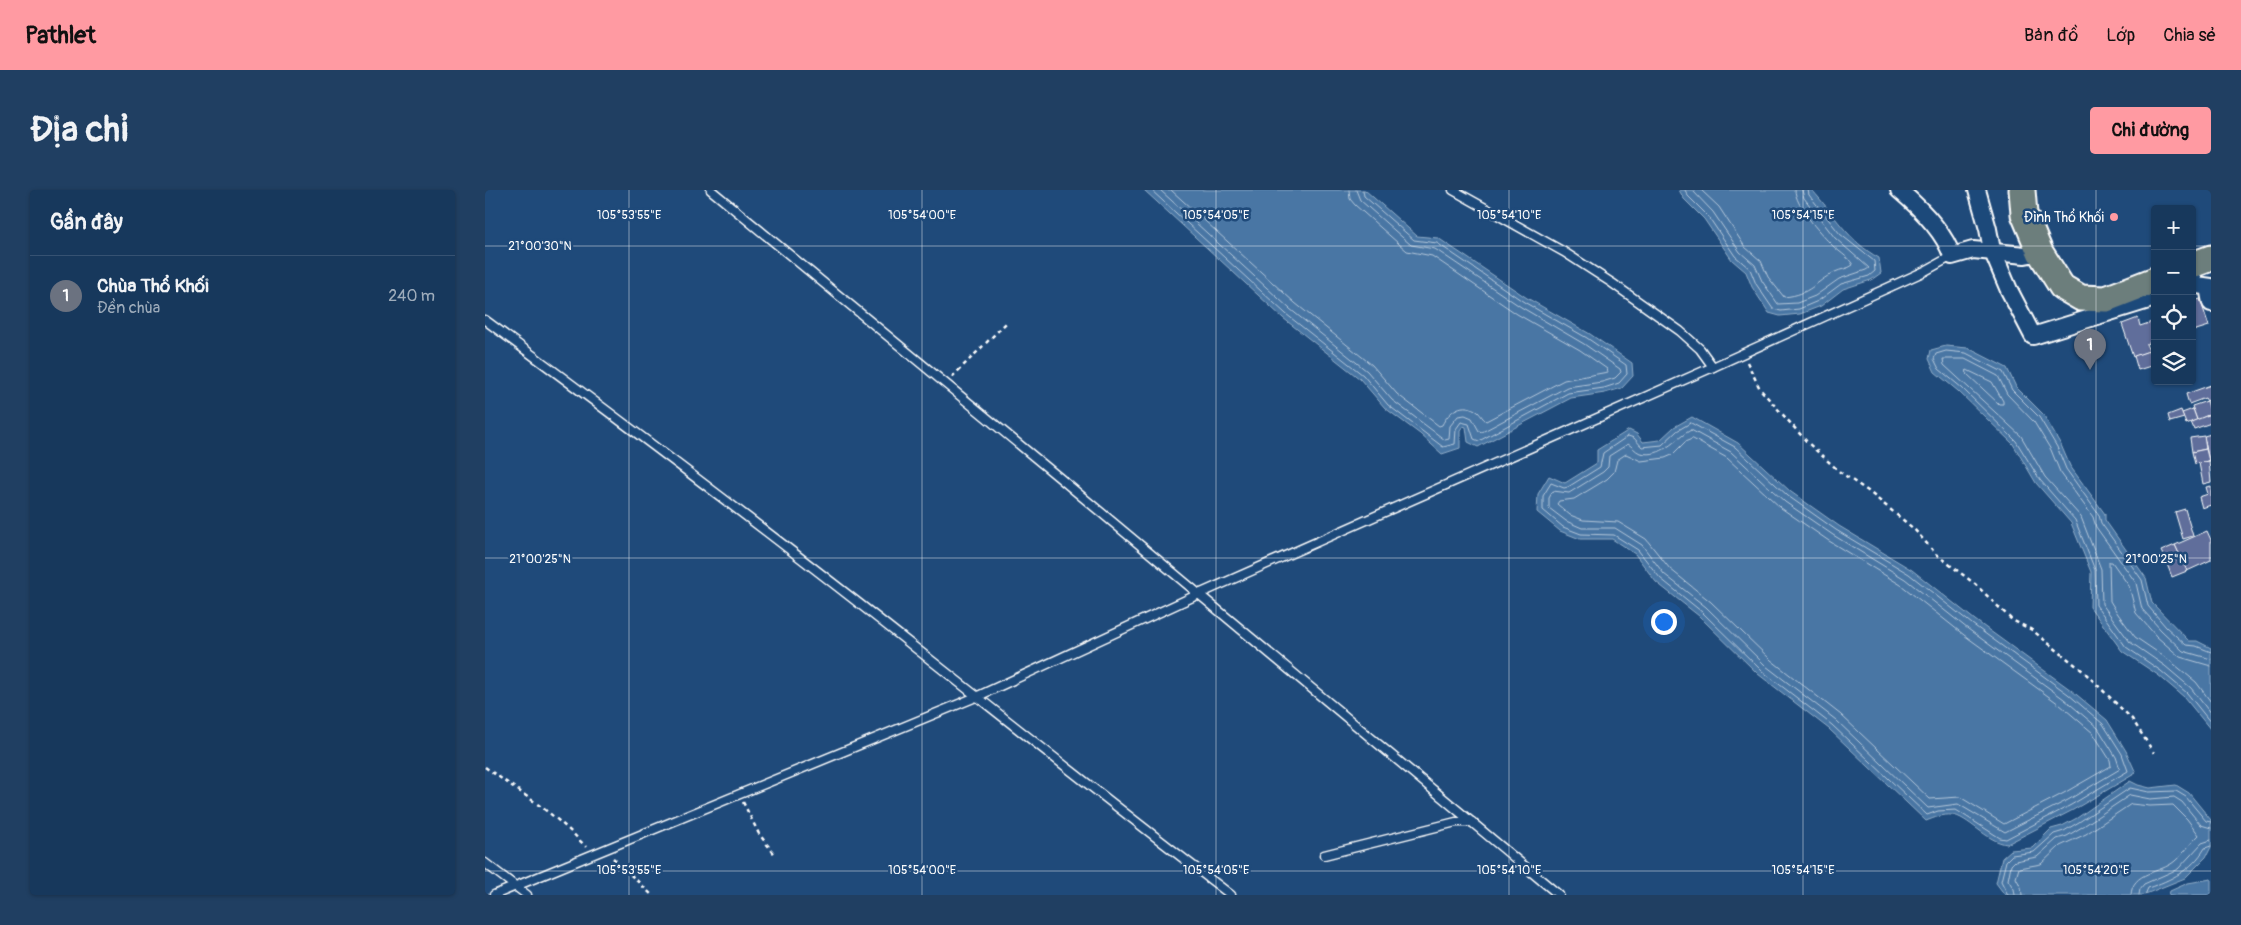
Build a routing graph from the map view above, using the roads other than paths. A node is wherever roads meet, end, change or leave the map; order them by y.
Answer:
1 (711, 190) edge
2 (1453, 190) edge
3 (1899, 190) edge
4 (1977, 190) edge
5 (2023, 190) edge
6 (1992, 250) junction
7 (2040, 252) junction
8 (1952, 256) junction
9 (2211, 258) edge
10 (2151, 282) edge
11 (2200, 285) edge
12 (2151, 299) edge
13 (485, 320) edge
14 (1713, 367) junction
15 (1199, 594) junction
16 (977, 697) junction
17 (1472, 822) junction
18 (1324, 855) dead end
19 (485, 863) edge
20 (515, 886) junction
21 (494, 895) edge
22 (527, 895) edge
23 (1231, 895) edge
24 (1559, 895) edge

1 - 15 lane
2 - 14 lane
3 - 8 street
4 - 6 street
5 - 7 main road
6 - 7 street
6 - 8 street
6 - 12 street
7 - 10 main road
8 - 14 lane
9 - 11 main road
13 - 16 lane
14 - 15 lane
15 - 16 lane
15 - 17 lane
16 - 20 lane
16 - 23 lane
17 - 18 lane
17 - 24 lane
19 - 20 lane
20 - 21 lane
20 - 22 lane

